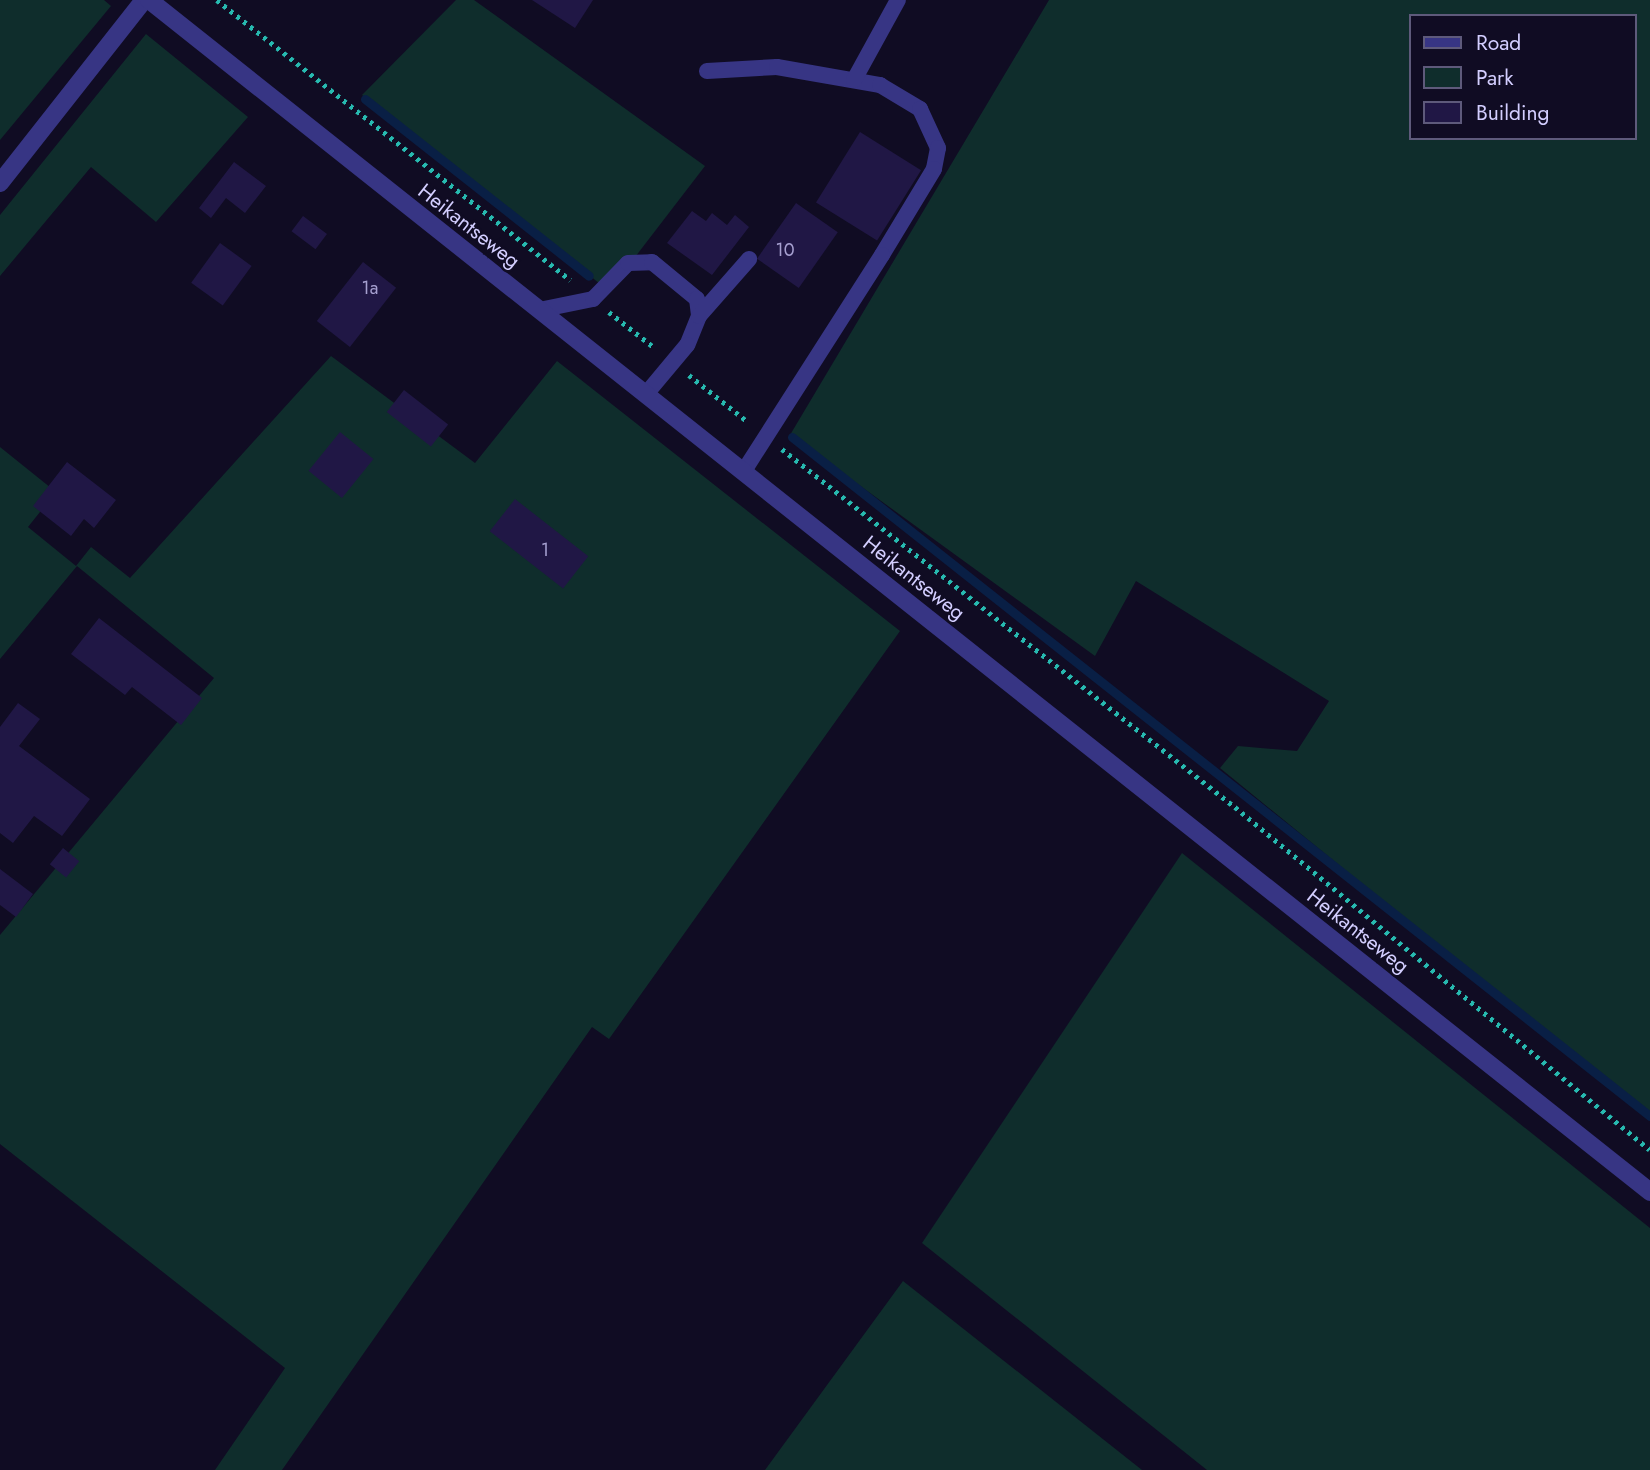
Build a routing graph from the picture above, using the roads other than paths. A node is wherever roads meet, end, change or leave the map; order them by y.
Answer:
1 (146, 0) edge
2 (898, 0) edge
3 (707, 71) dead end
4 (855, 80) junction
5 (0, 183) edge
6 (749, 258) dead end
7 (539, 310) junction
8 (699, 316) junction
9 (646, 394) junction
10 (743, 471) junction
11 (1650, 1192) edge

1 - 5 street
1 - 7 street, Heikantseweg
2 - 4 lane
3 - 4 lane
4 - 10 lane
6 - 8 lane
7 - 8 lane
7 - 9 street, Heikantseweg
8 - 9 lane
9 - 10 street, Heikantseweg
10 - 11 street, Heikantseweg

